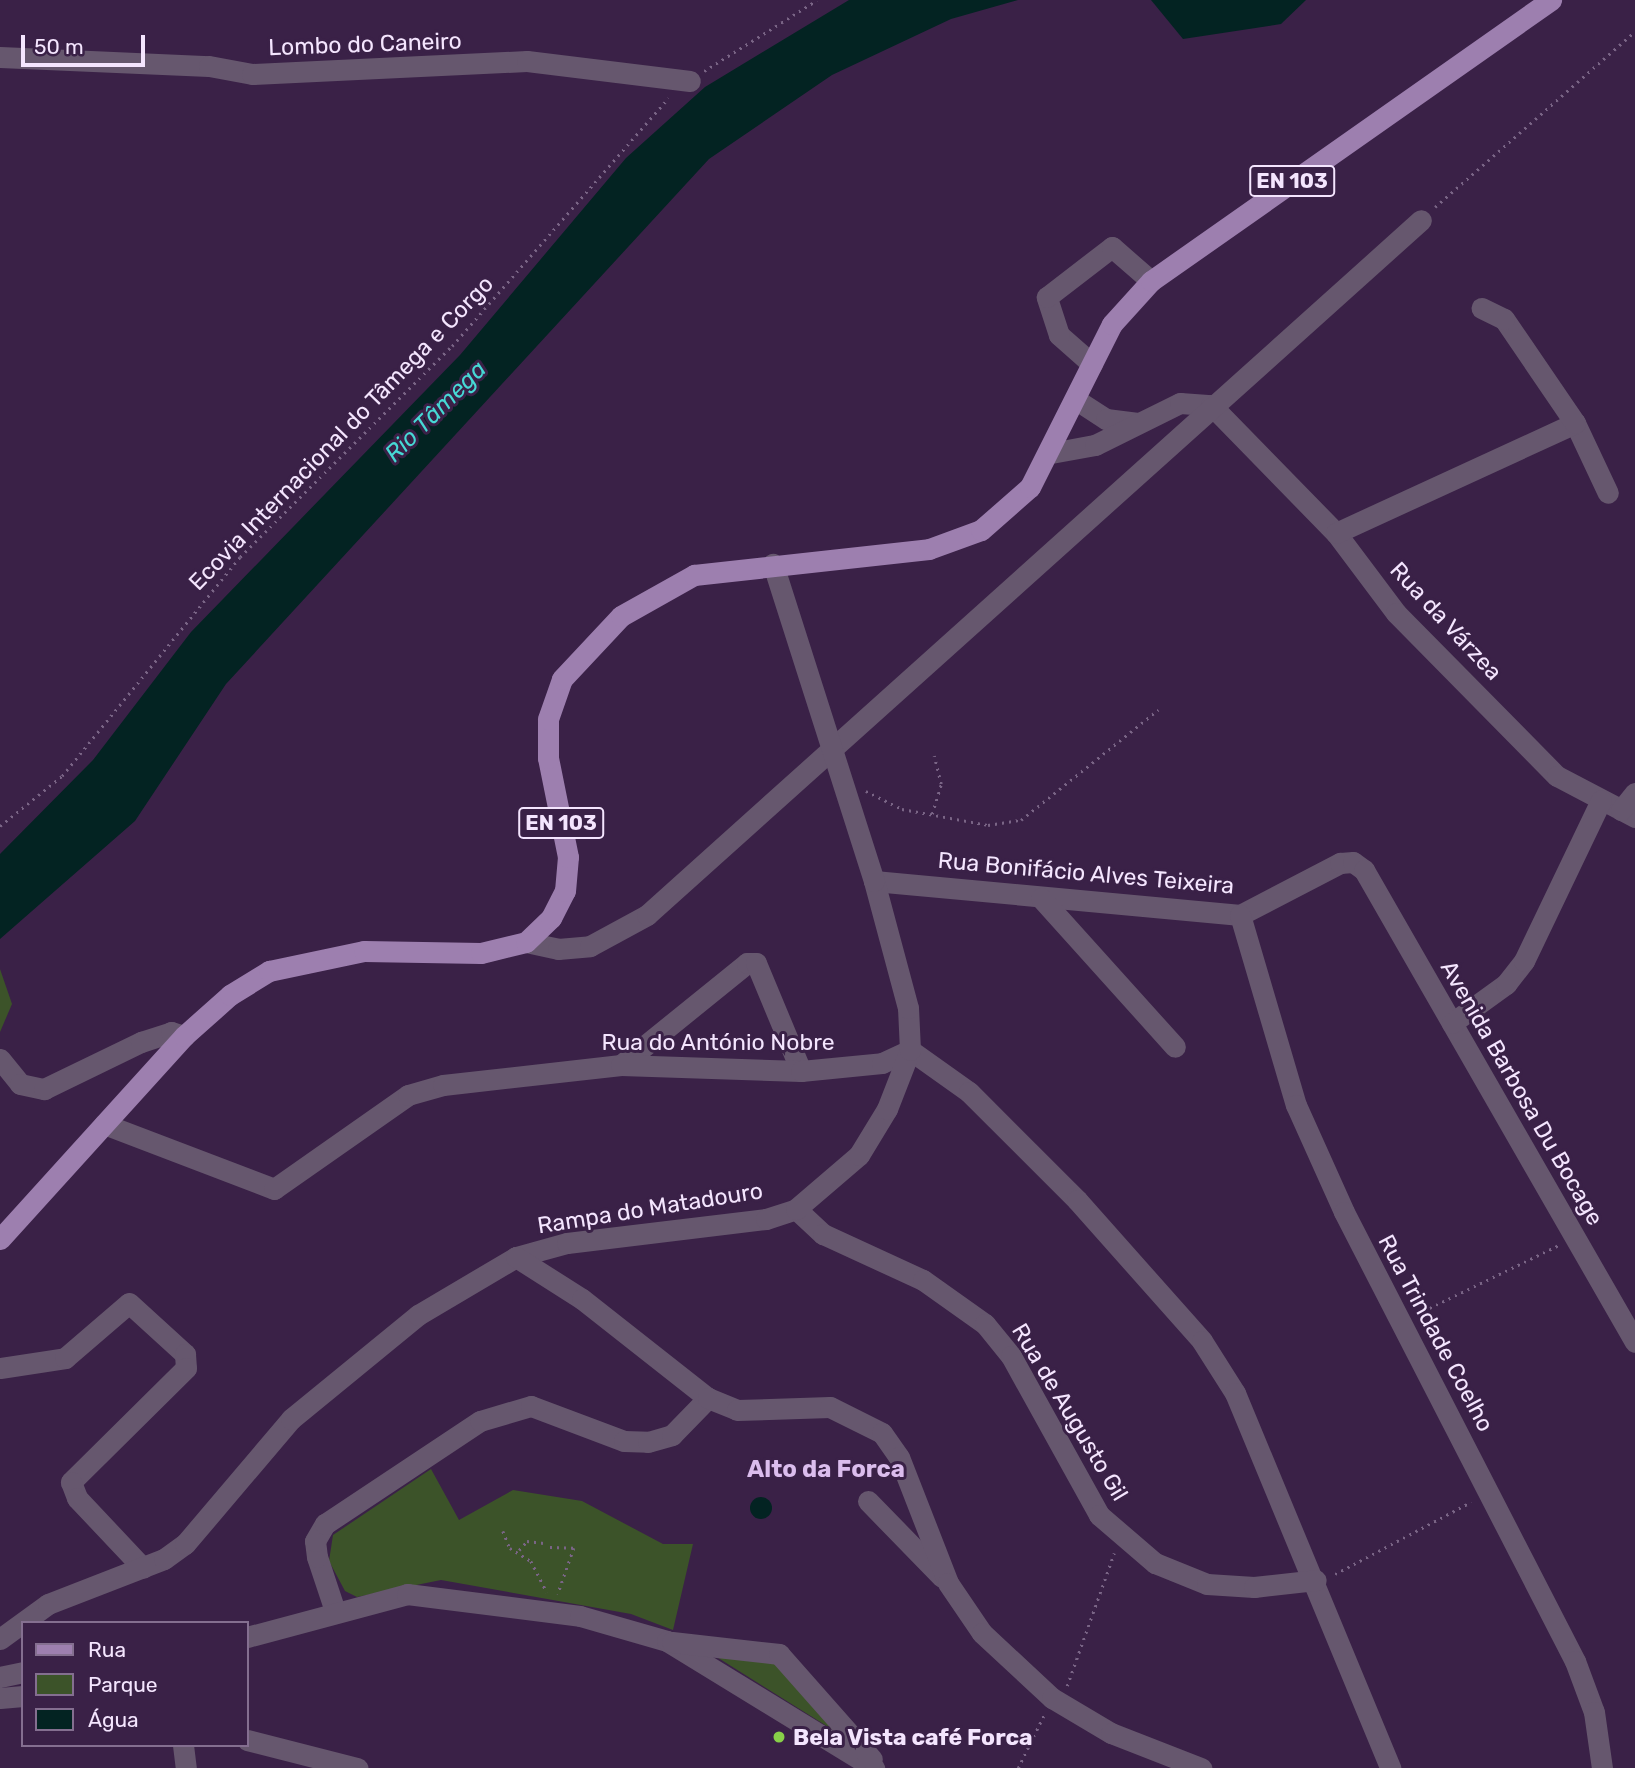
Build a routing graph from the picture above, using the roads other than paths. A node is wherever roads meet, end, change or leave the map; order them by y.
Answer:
1 (1551, 0) edge
2 (0, 57) edge
3 (690, 81) road end
4 (1421, 220) road end
5 (1151, 281) junction
6 (1481, 308) dead end
7 (1092, 364) junction
8 (1074, 399) junction
9 (1211, 405) junction
10 (1575, 423) junction
11 (1138, 424) junction
12 (1051, 453) junction
13 (1608, 493) dead end
14 (1336, 533) junction
15 (773, 564) junction
16 (832, 752) junction
17 (1635, 793) edge
18 (1601, 800) junction
19 (1628, 814) edge
20 (1364, 870) joint
21 (874, 881) junction
22 (1041, 898) junction
23 (1240, 915) junction
24 (526, 942) junction
25 (1451, 1023) junction
26 (184, 1036) junction
27 (1175, 1047) dead end
28 (910, 1050) junction
29 (0, 1059) edge
30 (621, 1065) junction
31 (801, 1071) junction
32 (104, 1124) junction
33 (796, 1209) junction
34 (0, 1238) edge
35 (516, 1257) junction
36 (1635, 1342) edge
37 (0, 1368) edge
38 (708, 1398) junction
39 (868, 1500) dead end
40 (143, 1568) junction
41 (1316, 1580) junction
42 (948, 1583) junction
43 (335, 1611) junction
44 (25, 1621) edge
45 (21, 1624) edge
46 (248, 1637) edge
47 (0, 1639) edge
48 (667, 1641) junction
49 (21, 1672) edge
50 (0, 1677) edge
51 (21, 1696) edge
52 (0, 1698) edge
53 (248, 1740) edge
54 (183, 1747) edge
55 (186, 1768) edge
56 (358, 1768) edge
57 (874, 1768) edge
58 (880, 1768) edge
59 (1201, 1768) edge
60 (1390, 1768) edge
61 (1602, 1768) edge

1 - 5 main road, EN 103
2 - 3 street, Lombo do Caneiro
4 - 9 street
5 - 7 main road, EN 103
5 - 7 street
6 - 10 street
7 - 8 main road, EN 103
8 - 11 street
8 - 12 main road, EN 103
9 - 11 street
9 - 14 street, Rua da Várzea
9 - 16 street
10 - 13 street
10 - 14 street
11 - 12 street
12 - 15 main road, EN 103
14 - 18 street, Rua da Várzea
15 - 16 street, Rampa do Matadouro
15 - 24 main road, EN 103
16 - 21 street, Rampa do Matadouro
16 - 24 street
17 - 19 street
18 - 19 street, Rua da Várzea
18 - 25 street
20 - 23 street, Rua Bonifácio Alves Teixeira
20 - 25 street, Avenida Barbosa Du Bocage
21 - 22 street, Rua Bonifácio Alves Teixeira
21 - 28 street, Rampa do Matadouro
22 - 23 street, Rua Bonifácio Alves Teixeira
22 - 27 street
23 - 61 street, Rua Trindade Coelho
24 - 26 main road
25 - 36 street, Avenida Barbosa Du Bocage
26 - 29 street
26 - 32 main road
28 - 31 street, Rua do António Nobre
28 - 33 street, Rampa do Matadouro
28 - 41 street
30 - 31 street, Rua do António Nobre
30 - 31 street
30 - 32 street, Rua do António Nobre
32 - 34 main road
33 - 35 street, Rampa do Matadouro
33 - 41 street, Rua de Augusto Gil
35 - 38 street
35 - 40 street, Rampa do Matadouro
37 - 40 street
38 - 42 street
38 - 43 street
39 - 42 street
40 - 44 street, Rampa do Matadouro
41 - 60 street
42 - 59 street
43 - 46 street
43 - 48 street
45 - 47 street, Rampa do Matadouro
48 - 57 street
48 - 58 street
49 - 50 street
51 - 52 street
53 - 56 street
54 - 55 street

